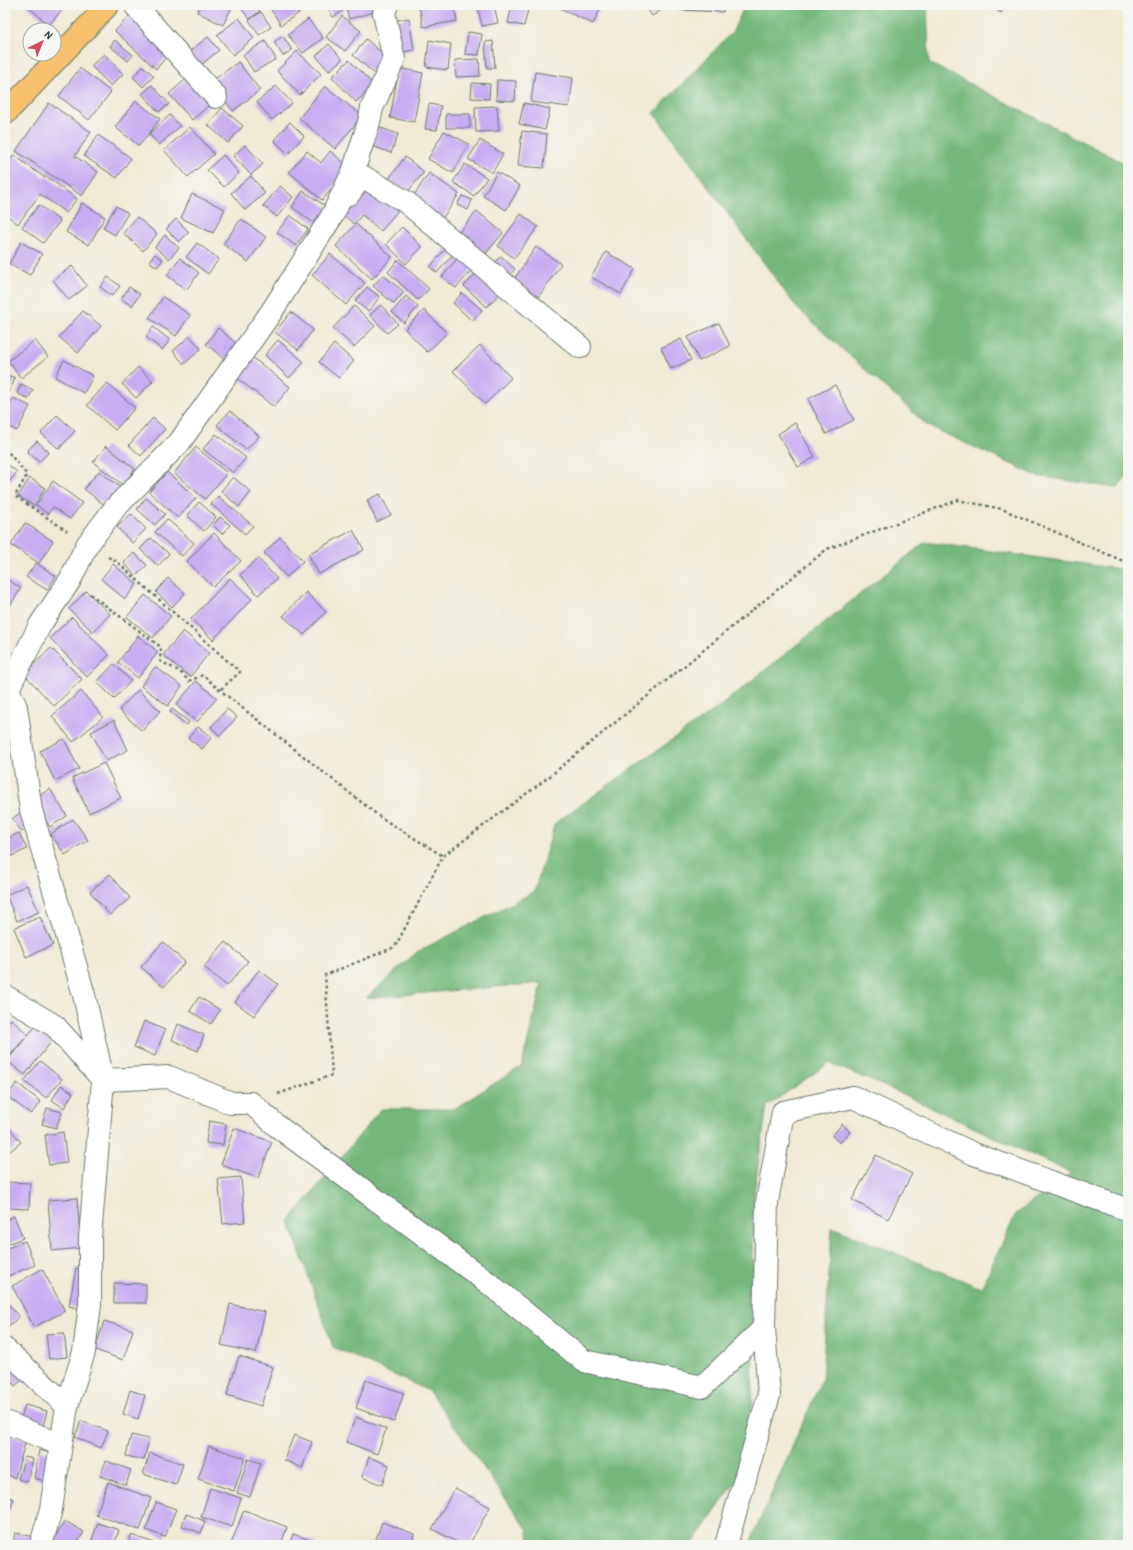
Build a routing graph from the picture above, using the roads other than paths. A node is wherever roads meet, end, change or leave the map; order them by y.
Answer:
1 (108, 5) edge
2 (135, 5) edge
3 (387, 5) edge
4 (216, 98) dead end
5 (5, 114) edge
6 (332, 216) junction
7 (580, 346) dead end
8 (5, 996) edge
9 (103, 1080) junction
10 (1128, 1210) edge
11 (764, 1328) junction
12 (5, 1349) edge
13 (67, 1406) junction
14 (5, 1422) edge
15 (61, 1445) junction
16 (41, 1545) edge
17 (726, 1545) edge

1 - 5 main road
2 - 4 street
3 - 6 street
6 - 7 street
6 - 9 street
8 - 9 street
9 - 11 street
9 - 13 street
10 - 11 street
11 - 17 street
12 - 13 street
13 - 15 street
14 - 15 street
15 - 16 street

